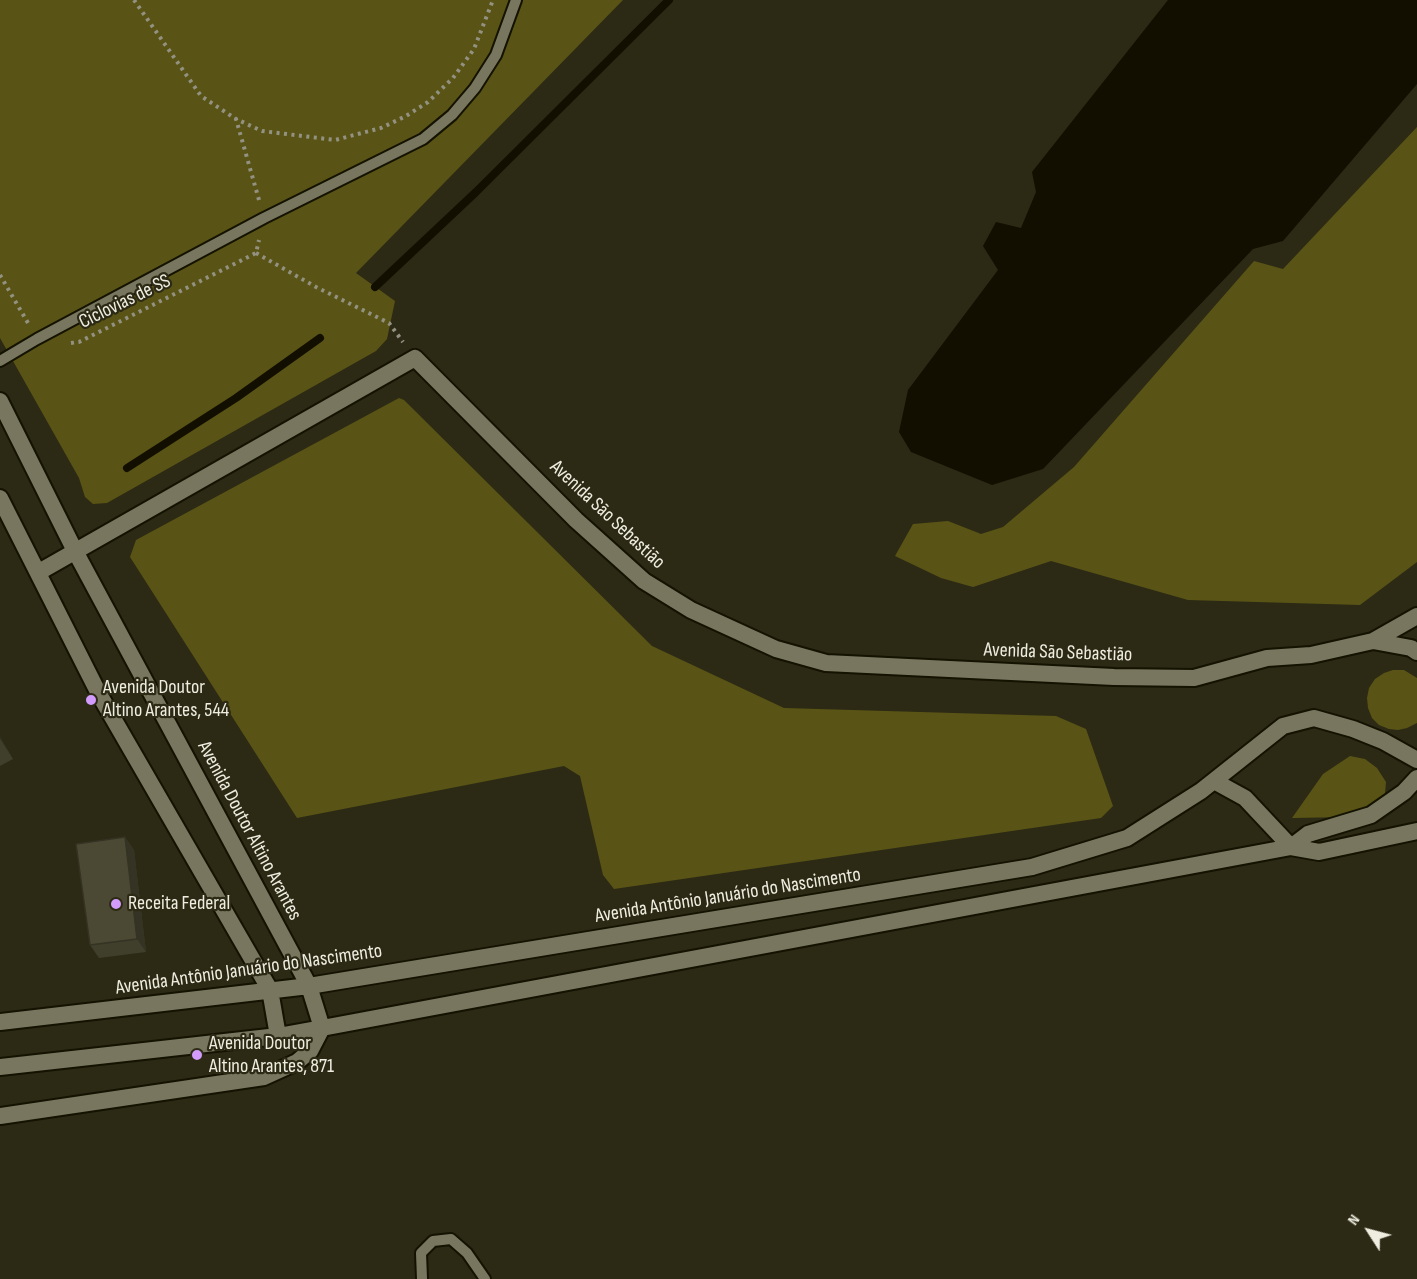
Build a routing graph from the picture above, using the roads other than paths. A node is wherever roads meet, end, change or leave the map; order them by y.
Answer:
1 (516, 0) edge
2 (0, 362) edge
3 (0, 401) edge
4 (0, 498) edge
5 (75, 551) junction
6 (39, 572) junction
7 (1417, 616) edge
8 (1373, 641) junction
9 (1417, 652) edge
10 (1417, 760) edge
11 (1417, 777) edge
12 (1214, 781) junction
13 (1417, 831) edge
14 (1291, 848) junction
15 (309, 986) junction
16 (270, 990) junction
17 (0, 1022) edge
18 (322, 1028) junction
19 (278, 1036) junction
20 (0, 1067) edge
21 (0, 1116) edge
22 (422, 1279) edge
23 (485, 1279) edge

1 - 2 lane
3 - 5 street, Avenida Doutor Altino Arantes
4 - 6 street
5 - 6 street
5 - 8 street, Avenida São Sebastião
5 - 15 street, Avenida Doutor Altino Arantes
6 - 16 street
7 - 8 street
8 - 9 street
10 - 12 street, Avenida Antônio Januário do Nascimento
11 - 14 street
12 - 14 street
12 - 15 street, Avenida Antônio Januário do Nascimento
13 - 14 street
14 - 18 street
15 - 16 street, Avenida Antônio Januário do Nascimento
15 - 18 street, Avenida Doutor Altino Arantes
16 - 17 street, Avenida Antônio Januário do Nascimento
16 - 19 street
18 - 19 street
18 - 21 street
19 - 20 street
22 - 23 lane

